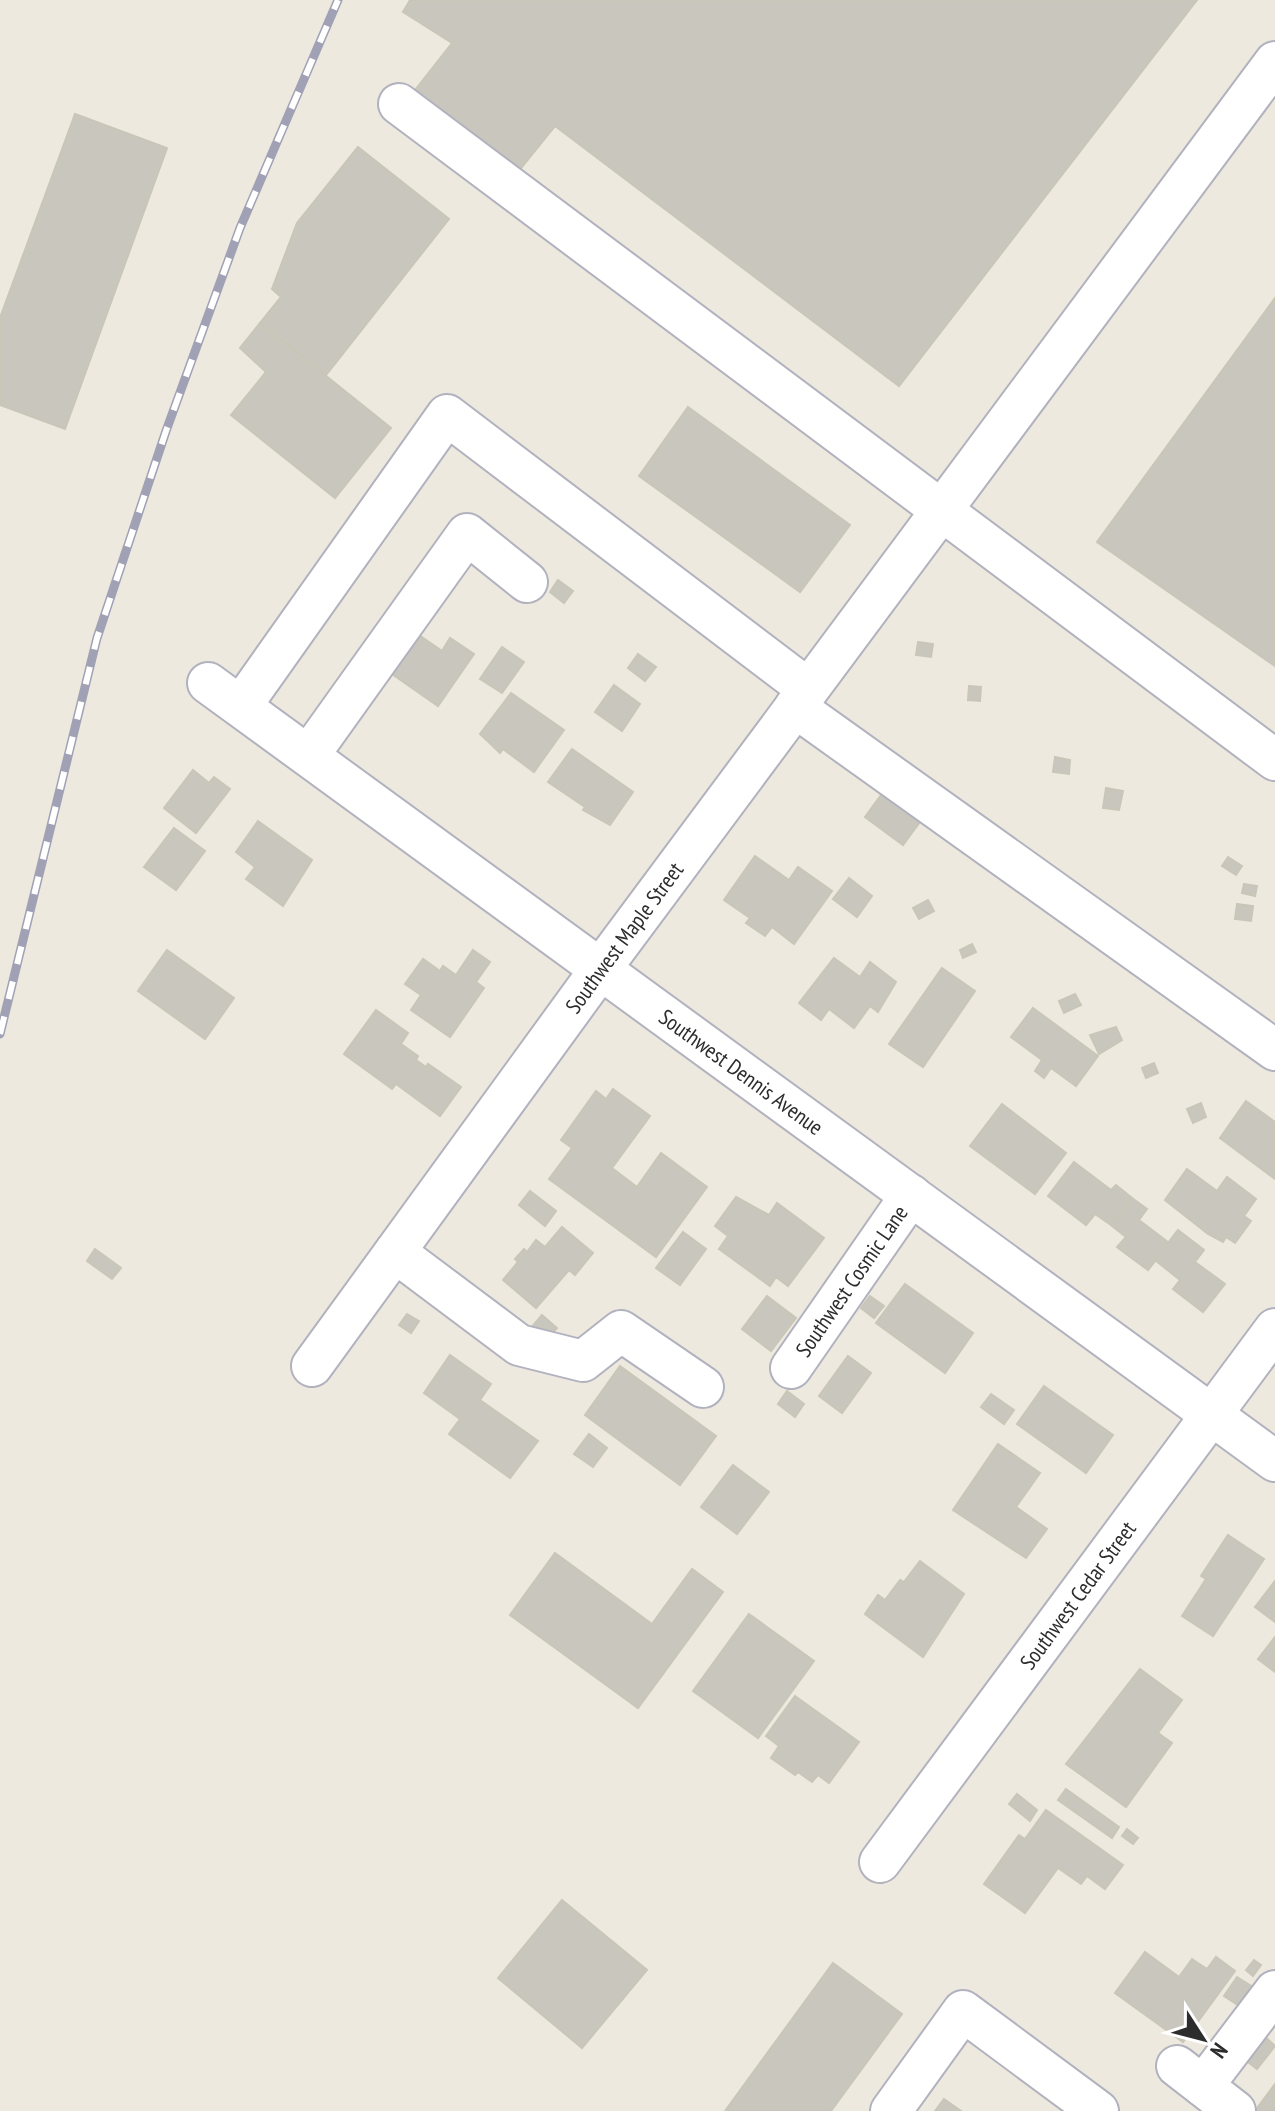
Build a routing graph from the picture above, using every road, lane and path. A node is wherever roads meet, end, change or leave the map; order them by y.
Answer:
1 (1275, 62) edge
2 (399, 104) dead end
3 (939, 511) junction
4 (527, 582) dead end
5 (208, 683) dead end
6 (801, 698) junction
7 (241, 706) junction
8 (309, 755) junction
9 (1275, 760) edge
10 (602, 967) junction
11 (1275, 1050) edge
12 (911, 1195) junction
13 (395, 1252) junction
14 (1275, 1329) edge
15 (312, 1366) dead end
16 (791, 1368) dead end
17 (703, 1387) dead end
18 (1212, 1415) junction
19 (1275, 1461) edge
20 (880, 1862) dead end
21 (1275, 1991) edge
22 (891, 2111) edge
23 (1098, 2111) edge
24 (1235, 2111) edge

1 - 3 street, Southwest Maple Street
2 - 3 street
3 - 6 street, Southwest Maple Street
3 - 9 street
4 - 8 street
5 - 7 street, Southwest Dennis Avenue
6 - 7 street
6 - 10 street, Southwest Maple Street
6 - 11 street
7 - 8 street, Southwest Dennis Avenue
8 - 10 street, Southwest Dennis Avenue
10 - 12 street, Southwest Dennis Avenue
10 - 13 street, Southwest Maple Street
12 - 16 street, Southwest Cosmic Lane
12 - 18 street, Southwest Dennis Avenue
13 - 15 street, Southwest Maple Street
13 - 17 street
14 - 18 street, Southwest Cedar Street
18 - 19 street, Southwest Dennis Avenue
18 - 20 street, Southwest Cedar Street
21 - 24 street
22 - 23 street

